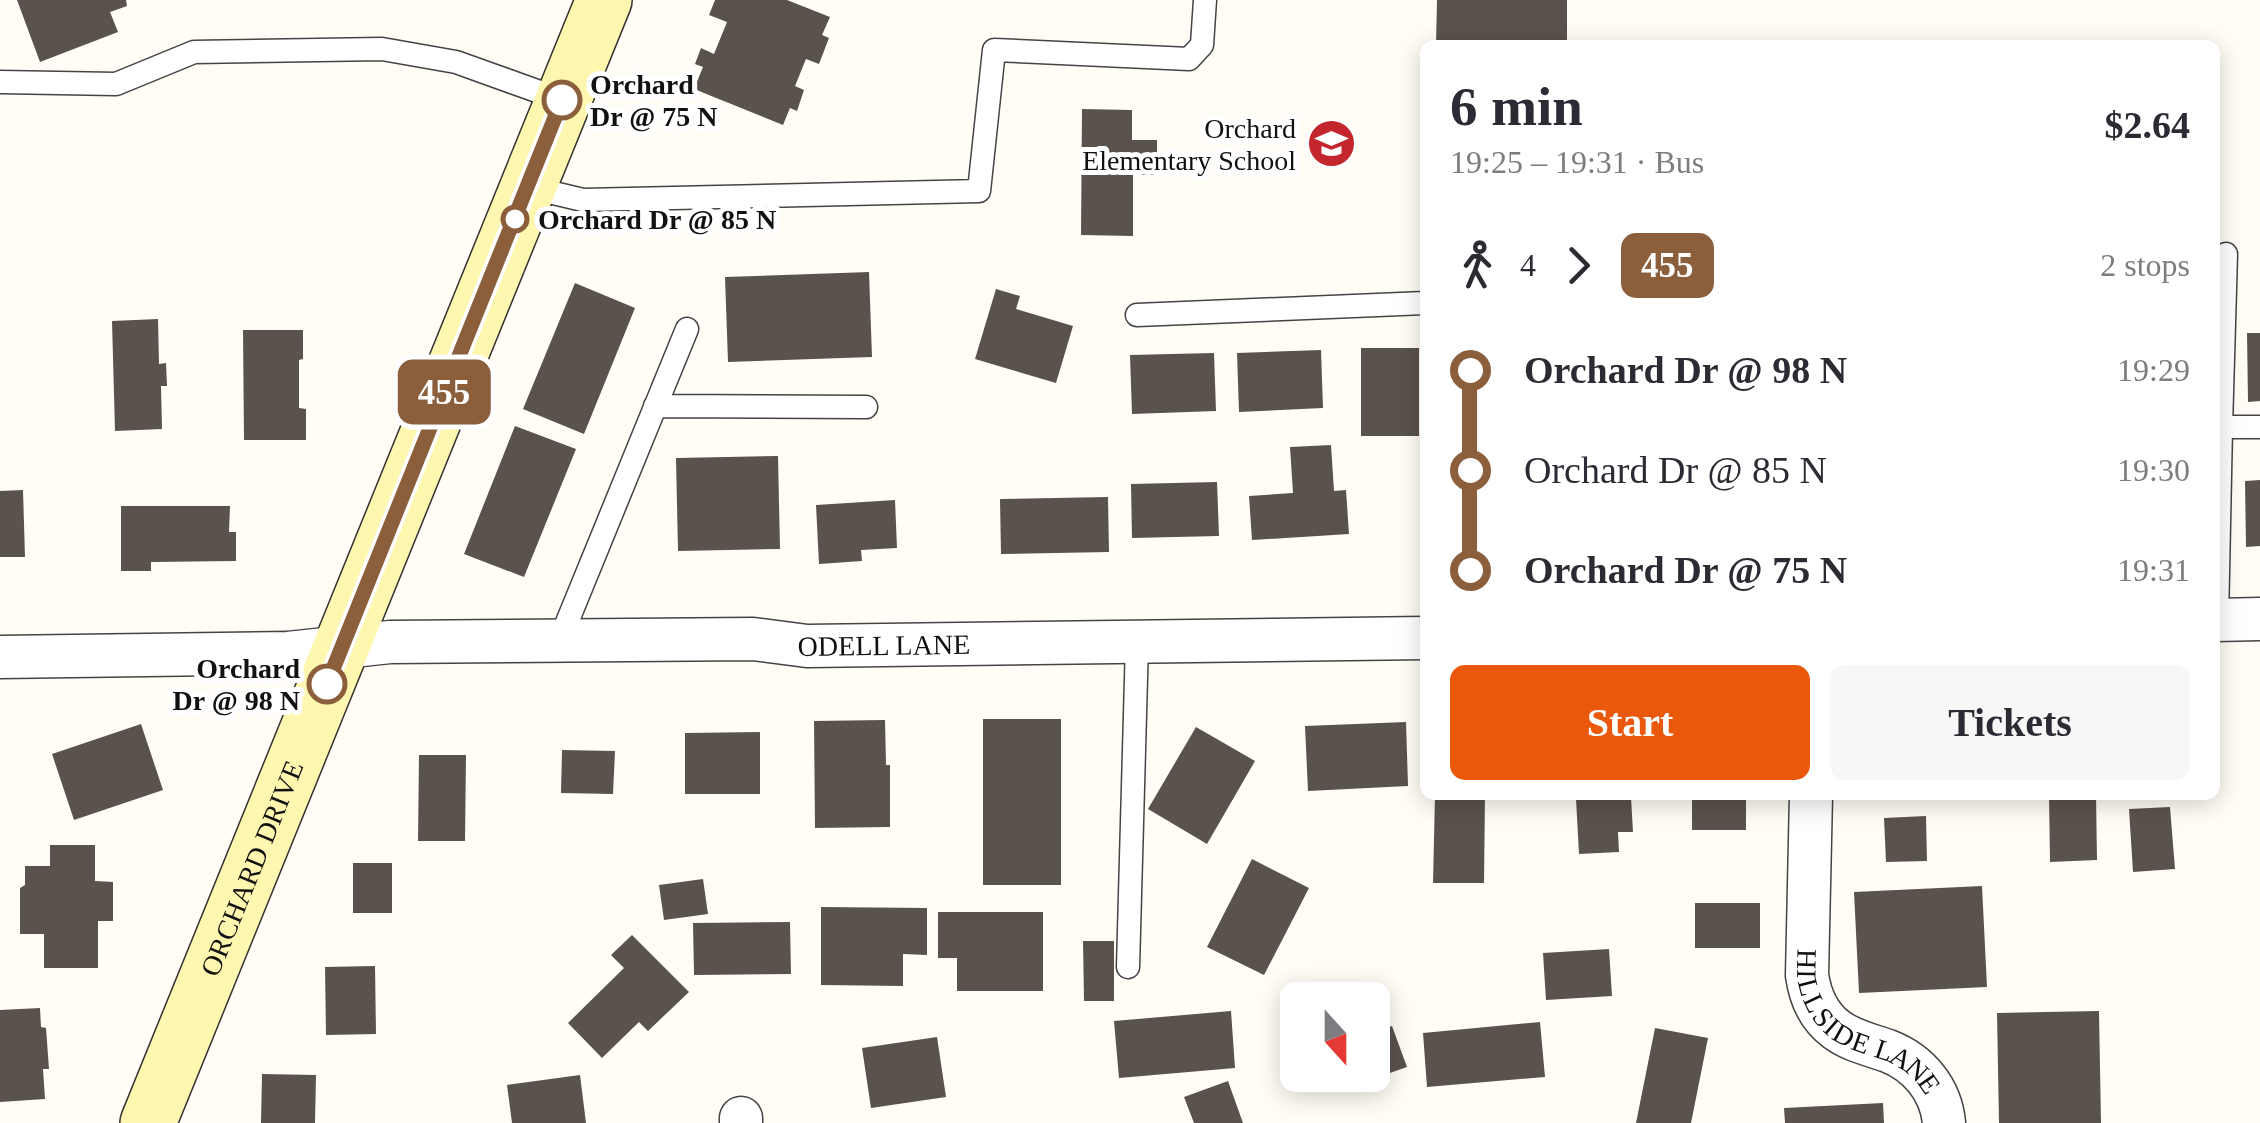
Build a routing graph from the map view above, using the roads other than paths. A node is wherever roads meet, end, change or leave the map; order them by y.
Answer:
1 (604, 0) edge
2 (1204, 0) edge
3 (0, 82) edge
4 (562, 100) junction
5 (528, 187) junction
6 (2226, 254) dead end
7 (1420, 303) edge
8 (1137, 314) dead end
9 (687, 330) dead end
10 (655, 406) junction
11 (866, 407) dead end
12 (2221, 426) junction
13 (2260, 427) edge
14 (2220, 465) edge
15 (2220, 620) edge
16 (2260, 620) edge
17 (1420, 638) edge
18 (559, 642) junction
19 (1137, 642) junction
20 (342, 648) junction
21 (0, 658) edge
22 (1811, 800) edge
23 (1128, 967) dead end
24 (148, 1123) edge
25 (1944, 1123) edge

1 - 4 main road, ORCHARD DRIVE
2 - 5 lane
3 - 4 lane
4 - 5 main road, ORCHARD DRIVE
5 - 20 main road, ORCHARD DRIVE
6 - 12 lane
7 - 8 lane
9 - 10 lane
10 - 11 lane
10 - 18 lane
12 - 13 lane
12 - 14 lane
15 - 16 street
17 - 19 street, ODELL LANE
18 - 19 street, ODELL LANE
18 - 20 street, ODELL LANE
19 - 23 lane
20 - 21 street, ODELL LANE
20 - 24 main road, ORCHARD DRIVE
22 - 25 street, HILLSIDE LANE

